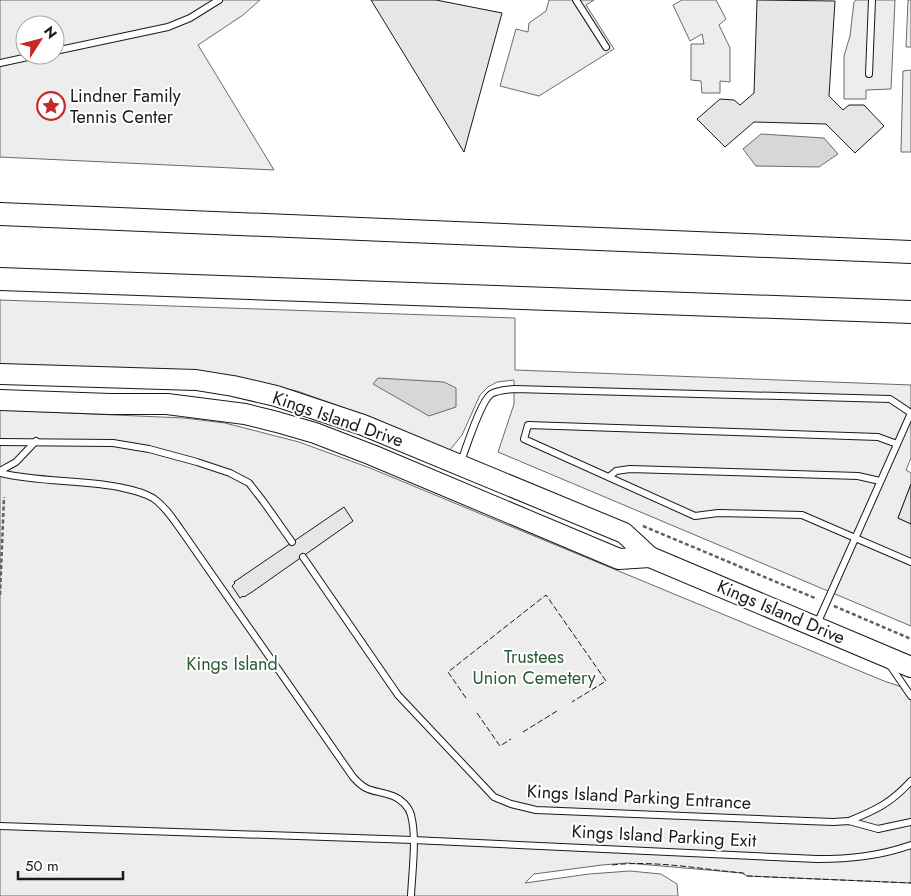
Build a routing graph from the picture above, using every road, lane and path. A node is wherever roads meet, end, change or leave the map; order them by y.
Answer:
1 (219, 0) edge
2 (576, 0) edge
3 (872, 0) edge
4 (606, 47) dead end
5 (65, 49) edge
6 (15, 60) edge
7 (0, 63) edge
8 (869, 74) dead end
9 (0, 214) edge
10 (911, 252) edge
11 (0, 279) edge
12 (911, 312) edge
13 (0, 374) edge
14 (0, 400) edge
15 (911, 413) edge
16 (36, 441) junction
17 (0, 442) edge
18 (897, 444) junction
19 (460, 464) junction
20 (0, 472) edge
21 (609, 477) junction
22 (880, 481) junction
23 (4, 497) dead end
24 (855, 538) junction
25 (292, 542) dead end
26 (303, 556) dead end
27 (650, 557) junction
28 (911, 562) edge
29 (0, 595) edge
30 (849, 613) dead end
31 (816, 627) junction
32 (911, 639) edge
33 (882, 655) junction
34 (911, 667) edge
35 (911, 696) edge
36 (911, 781) edge
37 (849, 821) junction
38 (911, 822) edge
39 (0, 826) edge
40 (413, 840) junction
41 (911, 846) edge
42 (411, 896) edge

1 - 5 lane
2 - 4 lane
3 - 8 lane
6 - 7 lane
9 - 10 highway
11 - 12 highway
13 - 19 main road, Kings Island Drive
14 - 27 main road, Kings Island Drive
15 - 18 lane
15 - 19 lane
16 - 17 lane
16 - 20 lane
16 - 25 lane
18 - 21 lane
18 - 22 lane
19 - 27 main road, Kings Island Drive
20 - 40 lane
21 - 22 lane
21 - 24 lane
22 - 24 lane
23 - 29 path
24 - 28 lane
24 - 31 lane
26 - 37 lane, Kings Island Parking Entrance
27 - 31 main road, Kings Island Drive
30 - 32 path
31 - 33 main road, Kings Island Drive
33 - 34 main road, Kings Island Drive
33 - 35 lane
36 - 37 lane
37 - 38 lane, Kings Island Parking Entrance
39 - 40 lane, Kings Island Parking Exit
40 - 41 lane, Kings Island Parking Exit
40 - 42 lane

